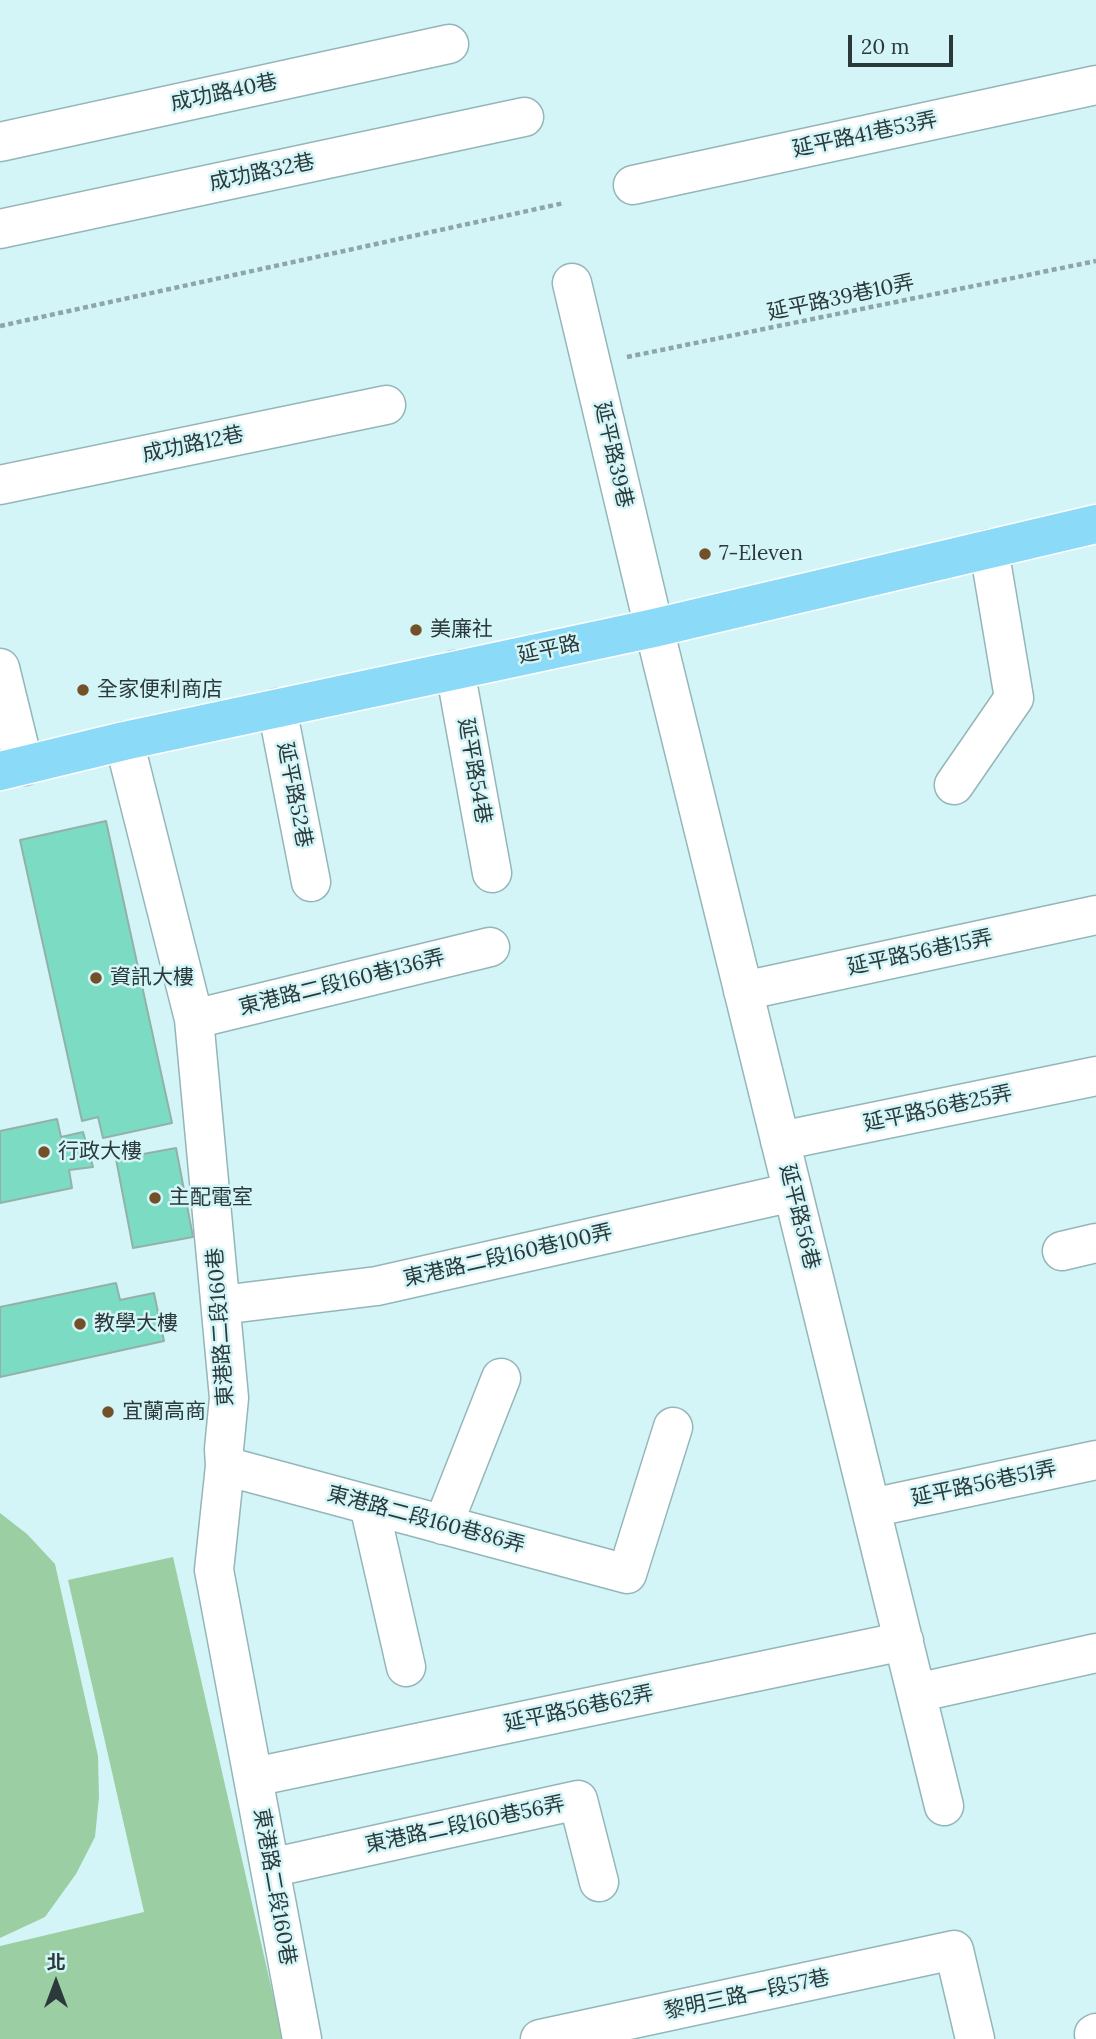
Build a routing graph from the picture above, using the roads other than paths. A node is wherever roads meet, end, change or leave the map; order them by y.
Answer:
1 (449, 44) dead end
2 (1096, 85) edge
3 (524, 117) dead end
4 (0, 142) edge
5 (633, 185) dead end
6 (0, 229) edge
7 (572, 283) dead end
8 (386, 405) dead end
9 (0, 485) edge
10 (1096, 524) edge
11 (989, 549) junction
12 (654, 628) junction
13 (0, 668) edge
14 (455, 670) junction
15 (277, 708) junction
16 (124, 741) junction
17 (12, 768) edge
18 (954, 785) dead end
19 (492, 873) dead end
20 (311, 883) dead end
21 (1096, 915) edge
22 (490, 947) dead end
23 (743, 991) junction
24 (194, 1019) junction
25 (1096, 1076) edge
26 (780, 1141) junction
27 (793, 1192) junction
28 (221, 1305) junction
29 (501, 1378) dead end
30 (673, 1427) dead end
31 (1096, 1460) edge
32 (225, 1465) junction
33 (369, 1505) junction
34 (871, 1508) junction
35 (443, 1525) junction
36 (904, 1641) junction
37 (1096, 1653) edge
38 (406, 1667) dead end
39 (916, 1693) junction
40 (254, 1777) junction
41 (944, 1806) dead end
42 (270, 1868) junction
43 (599, 1882) dead end
44 (302, 2039) edge
45 (540, 2039) edge
46 (975, 2039) edge

1 - 4 street, 成功路40巷
2 - 5 street, 延平路41巷53弄
3 - 6 street, 成功路32巷
7 - 12 street, 延平路39巷
8 - 9 street, 成功路12巷
10 - 11 main road, 延平路
11 - 12 main road, 延平路
11 - 18 street
12 - 14 main road, 延平路
12 - 23 street, 延平路56巷
13 - 17 street
14 - 15 main road, 延平路
14 - 19 street, 延平路54巷
15 - 16 main road, 延平路
15 - 20 street, 延平路52巷
16 - 17 main road, 延平路
16 - 24 street, 東港路二段160巷
21 - 23 street, 延平路56巷15弄
22 - 24 street, 東港路二段160巷136弄
23 - 26 street, 延平路56巷
24 - 28 street, 東港路二段160巷
25 - 26 street, 延平路56巷25弄
26 - 27 street, 延平路56巷
27 - 28 street, 東港路二段160巷100弄
27 - 34 street, 延平路56巷
28 - 32 street, 東港路二段160巷
29 - 35 street
30 - 35 street, 東港路二段160巷86弄
31 - 34 street, 延平路56巷51弄
32 - 33 street, 東港路二段160巷86弄
32 - 40 street, 東港路二段160巷
33 - 35 street, 東港路二段160巷86弄
33 - 38 street
34 - 36 street, 延平路56巷
36 - 39 street, 延平路56巷
36 - 40 street, 延平路56巷62弄
37 - 39 street
39 - 41 street, 延平路56巷
40 - 42 street, 東港路二段160巷
42 - 43 street, 東港路二段160巷56弄
42 - 44 street, 東港路二段160巷
45 - 46 street, 黎明三路一段57巷

